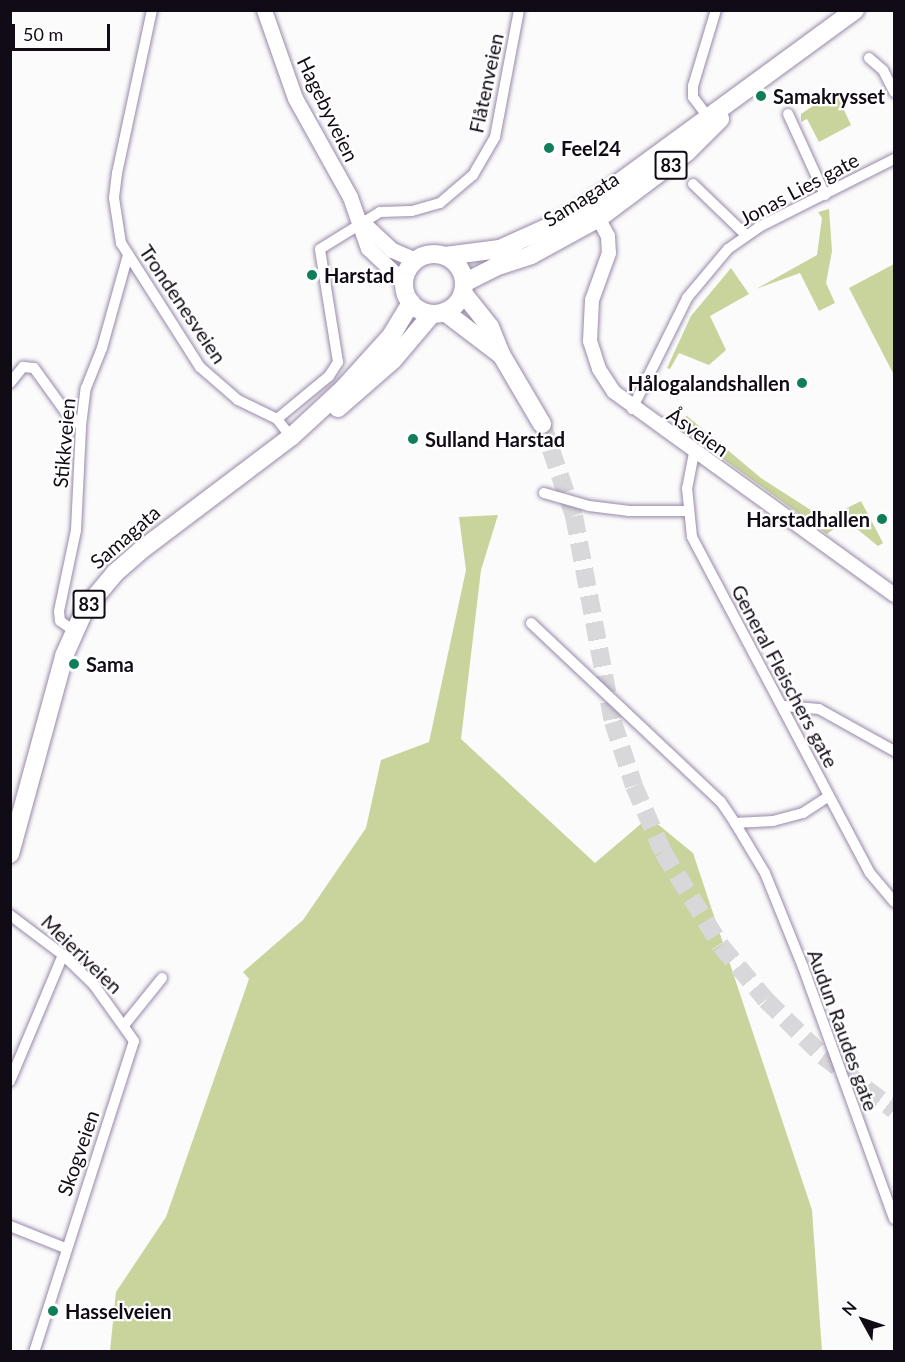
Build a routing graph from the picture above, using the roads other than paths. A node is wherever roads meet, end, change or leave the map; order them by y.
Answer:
1 (152, 10) edge
2 (264, 10) edge
3 (519, 10) edge
4 (716, 10) edge
5 (855, 10) edge
6 (869, 58) dead end
7 (894, 92) edge
8 (735, 102) junction
9 (788, 114) dead end
10 (708, 117) junction
11 (894, 159) edge
12 (693, 184) dead end
13 (825, 195) junction
14 (595, 212) junction
15 (362, 222) junction
16 (746, 235) junction
17 (128, 255) junction
18 (445, 256) junction
19 (416, 260) junction
20 (404, 282) junction
21 (464, 288) junction
22 (411, 303) junction
23 (439, 313) junction
24 (502, 356) junction
25 (10, 383) edge
26 (632, 408) junction
27 (278, 419) junction
28 (542, 424) tunnel mouth
29 (81, 426) junction
30 (291, 436) junction
31 (694, 453) junction
32 (544, 493) dead end
33 (687, 511) junction
34 (894, 595) edge
35 (531, 623) dead end
36 (74, 631) junction
37 (784, 706) junction
38 (894, 751) edge
39 (828, 797) junction
40 (735, 823) junction
41 (10, 854) edge
42 (894, 902) edge
43 (10, 915) edge
44 (63, 955) junction
45 (162, 978) dead end
46 (125, 1024) junction
47 (10, 1081) edge
48 (894, 1219) edge
49 (10, 1226) edge
50 (65, 1248) junction
51 (34, 1352) edge

1 - 17 street, Trondenesveien
2 - 15 main road, Hagebyveien
3 - 15 street, Flåtenveien
4 - 10 street
5 - 8 highway, 83
6 - 7 street
8 - 10 highway, Samagata / 83
8 - 14 highway, Samagata / 83
9 - 13 street
10 - 14 highway, Samagata / 83
11 - 13 street, Jonas Lies gate
12 - 16 street
13 - 16 street, Jonas Lies gate
14 - 18 highway, Samagata / 83
14 - 21 highway, Samagata / 83
14 - 26 street, Åsveien
15 - 19 main road, Hagebyveien
15 - 20 main road, Hagebyveien
15 - 27 street, Flåtenveien
16 - 26 street, Jonas Lies gate
17 - 27 street, Trondenesveien
17 - 29 street, Stikkveien
18 - 19 highway, 83
18 - 21 highway
19 - 20 highway
20 - 22 highway
21 - 23 highway, 83
21 - 24 highway
22 - 23 highway
22 - 30 highway, Samagata / 83
23 - 24 highway
23 - 30 highway, Samagata / 83
24 - 28 highway
25 - 29 street
26 - 31 street, Åsveien
27 - 30 street, Trondenesveien
29 - 36 street, Stikkveien
30 - 36 highway, Samagata / 83
31 - 33 street, General Fleischers gate
31 - 34 street, Åsveien
32 - 33 street
33 - 37 street, General Fleischers gate
35 - 40 street, Audun Raudes gate
36 - 41 highway, Samagata / 83
37 - 38 street
37 - 39 street, General Fleischers gate
39 - 40 street
39 - 42 street, General Fleischers gate
40 - 48 street, Audun Raudes gate
43 - 44 street, Meieriveien
44 - 46 street, Meieriveien
44 - 47 street
45 - 46 street
46 - 50 street, Skogveien
49 - 50 street
50 - 51 street, Skogveien

